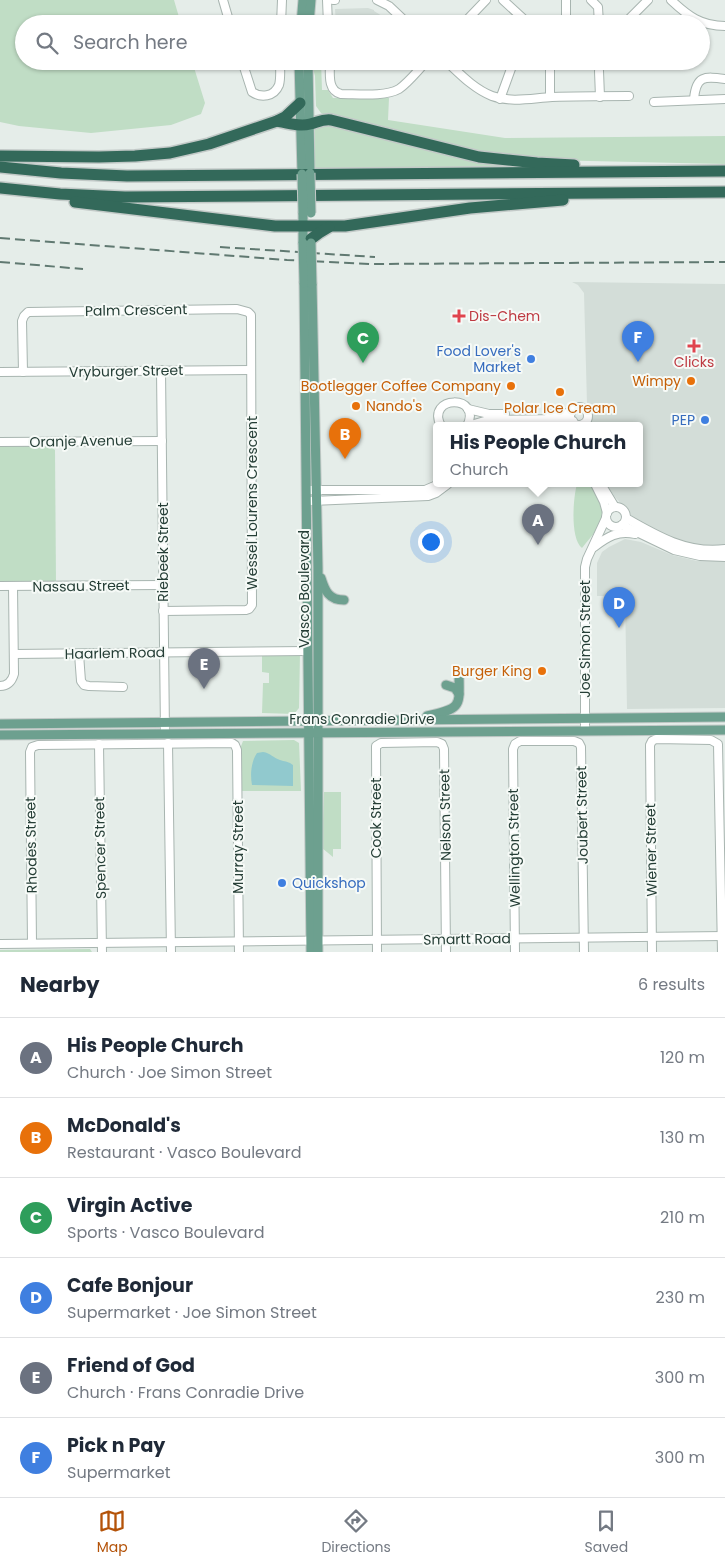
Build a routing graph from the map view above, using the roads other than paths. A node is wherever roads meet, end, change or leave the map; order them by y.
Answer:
1 (223, 0) edge
2 (282, 0) edge
3 (303, 0) edge
4 (311, 0) edge
5 (327, 0) edge
6 (377, 0) edge
7 (486, 0) edge
8 (503, 0) edge
9 (566, 0) edge
10 (591, 0) edge
11 (648, 0) edge
12 (672, 0) edge
13 (388, 2) edge
14 (302, 10) junction
15 (227, 15) edge
16 (281, 15) edge
17 (302, 15) edge
18 (310, 15) edge
19 (328, 15) edge
20 (400, 15) edge
21 (472, 15) edge
22 (519, 15) edge
23 (566, 15) edge
24 (598, 15) edge
25 (633, 15) edge
26 (684, 15) edge
27 (710, 24) edge
28 (725, 26) edge
29 (245, 70) edge
30 (280, 70) edge
31 (300, 70) edge
32 (308, 70) edge
33 (331, 70) edge
34 (418, 70) edge
35 (455, 70) edge
36 (511, 70) edge
37 (550, 70) edge
38 (600, 71) dead end
39 (725, 79) edge
40 (600, 96) junction
41 (629, 96) dead end
42 (550, 97) junction
43 (500, 99) junction
44 (694, 99) junction
45 (725, 99) edge
46 (654, 102) dead end
47 (300, 103) junction
48 (277, 121) junction
49 (305, 124) junction
50 (0, 156) edge
51 (0, 166) edge
52 (725, 169) edge
53 (0, 188) edge
54 (0, 192) edge
55 (725, 192) edge
56 (630, 193) junction
57 (307, 226) junction
58 (331, 226) junction
59 (309, 242) junction
60 (308, 283) junction
61 (161, 370) junction
62 (251, 370) junction
63 (0, 372) edge
64 (23, 372) junction
65 (468, 409) junction
66 (571, 413) junction
67 (440, 422) edge
68 (468, 422) edge
69 (481, 422) edge
70 (568, 422) edge
71 (573, 422) edge
72 (586, 422) edge
73 (162, 441) junction
74 (0, 442) edge
75 (433, 487) edge
76 (444, 487) edge
77 (596, 487) edge
78 (603, 487) edge
79 (306, 490) junction
80 (316, 490) junction
81 (316, 500) junction
82 (306, 501) junction
83 (615, 507) junction
84 (607, 515) junction
85 (621, 523) junction
86 (650, 539) junction
87 (592, 548) junction
88 (725, 549) edge
89 (725, 556) edge
90 (318, 568) junction
91 (163, 585) junction
92 (0, 586) edge
93 (13, 586) junction
94 (344, 600) dead end
95 (163, 611) junction
96 (307, 651) junction
97 (164, 653) junction
98 (14, 654) junction
99 (80, 654) junction
100 (459, 671) dead end
101 (446, 685) dead end
102 (0, 686) edge
103 (123, 687) dead end
104 (459, 694) junction
105 (725, 717) edge
106 (585, 719) junction
107 (407, 720) junction
108 (308, 721) junction
109 (318, 721) junction
110 (164, 722) junction
111 (0, 724) edge
112 (725, 730) edge
113 (585, 731) junction
114 (308, 732) junction
115 (165, 733) junction
116 (318, 733) junction
117 (0, 735) edge
118 (168, 743) junction
119 (99, 744) junction
120 (515, 744) joint
121 (377, 745) joint
122 (723, 936) edge
123 (652, 937) junction
124 (514, 938) junction
125 (584, 938) junction
126 (446, 939) junction
127 (314, 940) junction
128 (377, 940) junction
129 (171, 942) junction
130 (239, 942) junction
131 (32, 943) junction
132 (102, 943) junction
133 (0, 944) edge
134 (102, 952) edge
135 (171, 952) edge
136 (239, 952) edge
137 (311, 952) edge
138 (318, 952) edge
139 (378, 952) edge
140 (446, 952) edge
141 (515, 952) edge
142 (584, 952) edge
143 (652, 952) edge
144 (722, 952) edge

1 - 15 street
2 - 16 street
3 - 14 main road
4 - 14 street
4 - 18 main road
5 - 19 street
6 - 13 street
7 - 21 street
8 - 22 street
9 - 23 street
10 - 24 street
11 - 25 street
12 - 26 street
13 - 20 street
14 - 17 main road
27 - 28 street
29 - 30 street
31 - 47 main road
32 - 49 main road
33 - 34 street
35 - 43 street
36 - 43 street
37 - 42 street
38 - 40 street
39 - 44 street
40 - 41 street
40 - 42 street
42 - 43 street
44 - 45 street
44 - 46 street
47 - 48 highway
47 - 49 main road
48 - 49 highway
48 - 50 highway
49 - 52 highway
49 - 57 main road, Vasco Boulevard, bridge
51 - 52 highway
53 - 56 highway
54 - 57 highway
55 - 56 highway
56 - 58 highway
57 - 58 highway
57 - 59 main road, Vasco Boulevard
58 - 59 highway
59 - 60 main road, Vasco Boulevard, bridge
60 - 79 main road, Vasco Boulevard
60 - 80 main road, Vasco Boulevard
61 - 62 street, Vryburger Street
61 - 64 street, Vryburger Street
61 - 73 street, Riebeek Street
62 - 64 street, Palm Crescent
62 - 95 street, Wessel Lourens Crescent
63 - 64 street, Vryburger Street
65 - 66 street
65 - 67 street
65 - 68 street
66 - 71 street
66 - 72 street
69 - 70 street
73 - 74 street, Oranje Avenue
73 - 91 street, Riebeek Street
75 - 80 street
76 - 81 street
77 - 84 street
78 - 83 street
79 - 80 street
79 - 82 main road, Vasco Boulevard
80 - 81 main road, Vasco Boulevard
81 - 82 street
81 - 90 main road, Vasco Boulevard
82 - 96 main road, Vasco Boulevard
83 - 84 street
83 - 85 street
84 - 85 street
84 - 87 street, Joe Simon Street
85 - 86 street
85 - 87 street
85 - 88 street
86 - 87 street
86 - 89 street
87 - 106 street, Joe Simon Street
90 - 94 main road
90 - 109 main road, Vasco Boulevard
91 - 93 street, Nassau Street
91 - 95 street, Riebeek Street
92 - 93 street, Nassau Street
93 - 98 street
95 - 97 street, Riebeek Street
96 - 97 street, Haarlem Road
96 - 108 main road, Vasco Boulevard
97 - 99 street, Haarlem Road
97 - 110 street, Riebeek Street
98 - 99 street, Haarlem Road
98 - 102 street
99 - 103 street
100 - 104 main road
101 - 104 main road
104 - 107 main road
105 - 106 main road, Frans Conradie Drive
106 - 107 main road, Frans Conradie Drive
106 - 113 street, Joe Simon Street
107 - 109 main road, Frans Conradie Drive
108 - 109 main road, Frans Conradie Drive
108 - 110 main road, Frans Conradie Drive
108 - 114 main road, Vasco Boulevard
109 - 116 main road, Vasco Boulevard
110 - 111 main road, Frans Conradie Drive
110 - 115 street, Riebeek Street
112 - 113 main road, Frans Conradie Drive
113 - 116 main road, Frans Conradie Drive
114 - 115 main road, Frans Conradie Drive
114 - 116 main road, Frans Conradie Drive
114 - 127 main road, Vasco Boulevard
115 - 117 main road, Frans Conradie Drive
116 - 127 main road, Vasco Boulevard
118 - 119 street
118 - 129 street
118 - 130 street, Murray Street
119 - 131 street, Rhodes Street
119 - 132 street, Spencer Street
120 - 124 street, Wellington Street
120 - 125 street, Joubert Street
121 - 126 street, Nelson Street
121 - 128 street, Cook Street
122 - 123 street, Smartt Road
122 - 123 street, Wiener Street
122 - 144 street
123 - 125 street, Smartt Road
123 - 143 street, Wiener Street
124 - 125 street, Smartt Road
124 - 126 street, Smartt Road
124 - 141 street, Wellington Street
125 - 142 street, Joubert Street
126 - 128 street, Smartt Road
126 - 140 street, Nelson Street
127 - 128 street, Smartt Road
127 - 130 street, Smartt Road
127 - 137 main road, Vasco Boulevard
127 - 138 main road, Vasco Boulevard
128 - 139 street, Cook Street
129 - 130 street, Smartt Road
129 - 132 street, Smartt Road
129 - 135 street
130 - 136 street, Murray Street
131 - 132 street, Smartt Road
131 - 133 street, Smartt Road
132 - 134 street, Spencer Street

